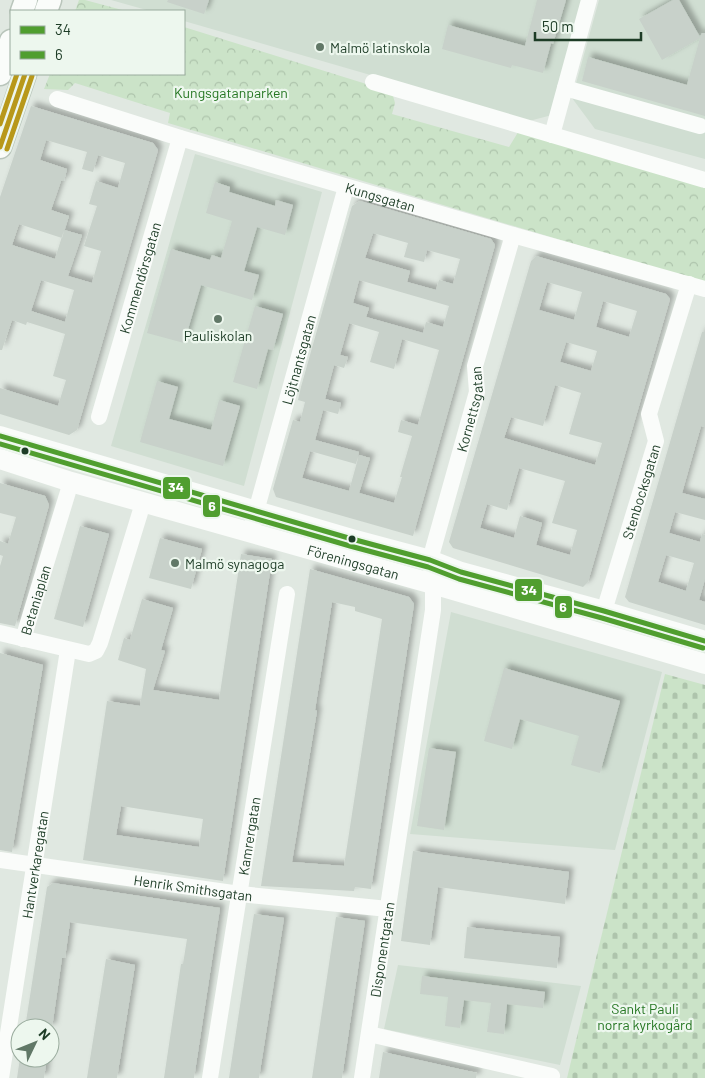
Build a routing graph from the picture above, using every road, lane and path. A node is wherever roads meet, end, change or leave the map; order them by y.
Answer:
1 (589, 0) edge
2 (10, 44) edge
3 (0, 74) edge
4 (25, 75) edge
5 (374, 82) dead end
6 (565, 88) junction
7 (57, 99) dead end
8 (700, 126) dead end
9 (552, 135) junction
10 (180, 138) junction
11 (0, 147) edge
12 (705, 180) edge
13 (346, 186) junction
14 (514, 235) junction
15 (688, 284) junction
16 (705, 289) edge
17 (99, 417) dead end
18 (0, 436) edge
19 (0, 459) edge
20 (71, 482) junction
21 (143, 503) junction
22 (256, 511) junction
23 (250, 533) junction
24 (430, 560) junction
25 (434, 584) junction
26 (286, 594) dead end
27 (604, 611) junction
28 (0, 633) edge
29 (23, 639) junction
30 (705, 641) edge
31 (68, 650) junction
32 (705, 664) edge
33 (0, 860) edge
34 (36, 866) junction
35 (240, 894) junction
36 (388, 909) junction
37 (369, 1034) junction
38 (552, 1076) dead end
39 (1, 1078) edge
40 (210, 1078) edge
41 (362, 1078) edge

1 - 6 street
2 - 3 main road
4 - 11 main road
5 - 9 street
6 - 8 street
6 - 9 street
7 - 10 street, Kungsgatan
9 - 12 street
10 - 13 street, Kungsgatan
10 - 17 street, Kommendörsgatan
13 - 14 street, Kungsgatan
13 - 22 street, Löjtnantsgatan
14 - 15 street, Kungsgatan
14 - 24 street, Kornettsgatan
15 - 16 street, Kungsgatan
15 - 27 street, Stenbocksgatan
18 - 22 street, Föreningsgatan
19 - 20 street, Föreningsgatan
20 - 21 street, Föreningsgatan
20 - 29 street, Betaniaplan
21 - 23 street, Föreningsgatan
21 - 31 street, Betaniaplan
22 - 23 street, Löjtnantsgatan
22 - 24 street, Föreningsgatan
23 - 25 street, Föreningsgatan
24 - 25 street, Kornettsgatan
24 - 27 street, Föreningsgatan
25 - 32 street, Föreningsgatan
25 - 36 street, Disponentgatan
26 - 35 street, Kamrergatan
27 - 30 street, Föreningsgatan
28 - 29 street
29 - 31 street, Betaniaplan
31 - 34 street, Hantverkaregatan
33 - 34 street, Henrik Smithsgatan
34 - 35 street, Henrik Smithsgatan
34 - 39 street, Hantverkaregatan
35 - 36 street, Henrik Smithsgatan
35 - 40 street, Kamrergatan
36 - 37 street, Disponentgatan
37 - 38 street
37 - 41 street, Disponentgatan

